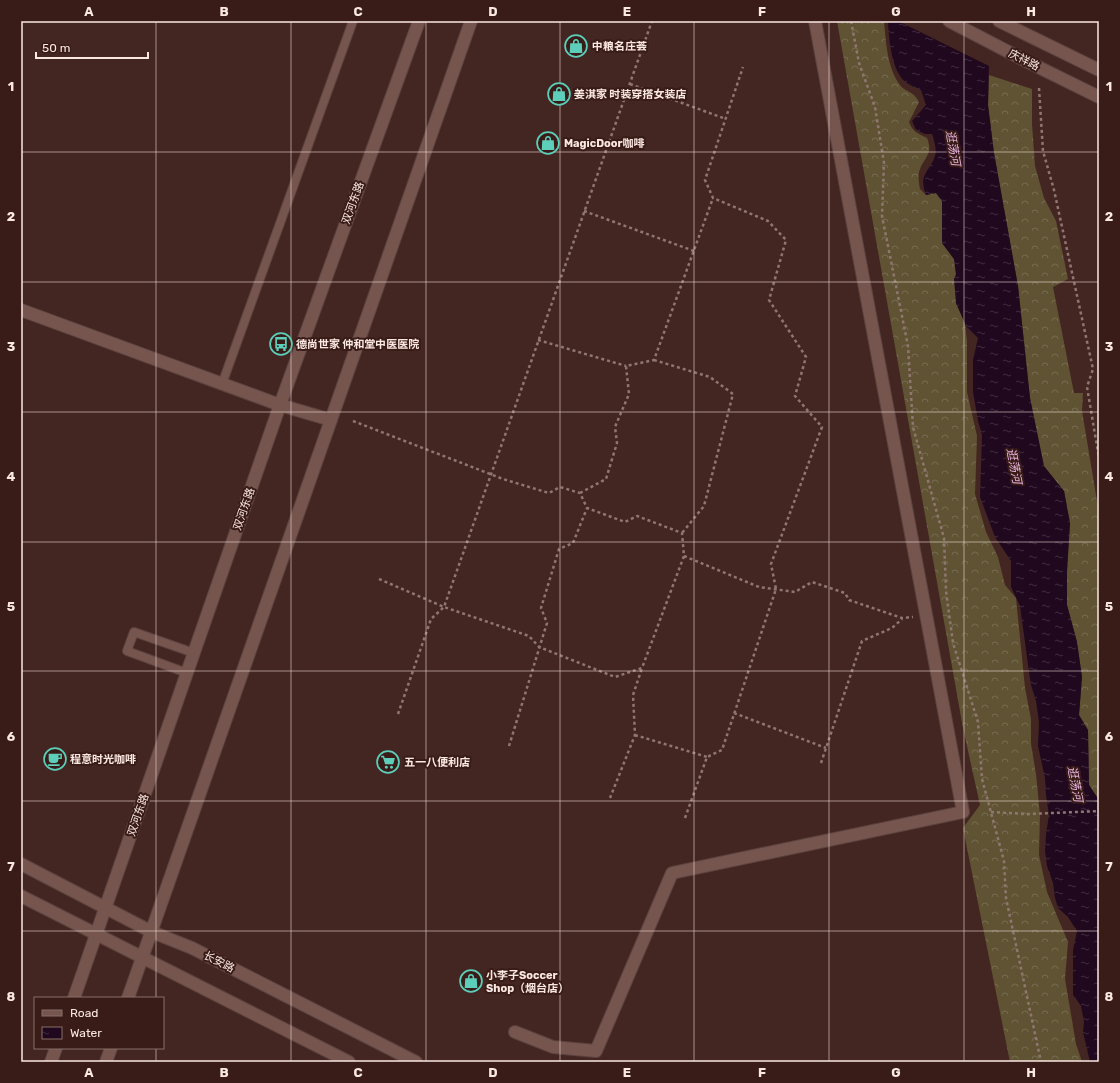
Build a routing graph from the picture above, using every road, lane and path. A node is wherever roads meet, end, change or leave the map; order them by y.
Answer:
1 (353, 21) edge
2 (419, 21) edge
3 (472, 21) edge
4 (652, 21) edge
5 (815, 21) edge
6 (851, 21) edge
7 (949, 21) edge
8 (999, 21) edge
9 (743, 67) dead end
10 (1099, 70) edge
11 (630, 84) junction
12 (1039, 88) dead end
13 (1099, 96) edge
14 (726, 119) junction
15 (713, 198) junction
16 (584, 210) junction
17 (694, 251) junction
18 (21, 310) edge
19 (538, 340) junction
20 (654, 360) junction
21 (626, 366) junction
22 (222, 384) junction
23 (280, 405) junction
24 (331, 420) junction
25 (354, 422) dead end
26 (1099, 458) edge
27 (490, 474) junction
28 (580, 493) junction
29 (587, 508) junction
30 (682, 533) junction
31 (684, 556) junction
32 (379, 579) dead end
33 (776, 590) junction
34 (444, 606) junction
35 (926, 615) junction
36 (902, 618) junction
37 (539, 647) junction
38 (194, 653) junction
39 (642, 668) junction
40 (187, 673) junction
41 (734, 713) junction
42 (398, 714) dead end
43 (635, 735) junction
44 (509, 746) dead end
45 (826, 748) junction
46 (707, 757) junction
47 (821, 763) dead end
48 (610, 798) dead end
49 (991, 812) junction
50 (1099, 812) edge
51 (685, 818) dead end
52 (21, 864) edge
53 (21, 896) edge
54 (105, 908) junction
55 (152, 932) junction
56 (96, 935) junction
57 (143, 958) junction
58 (74, 997) edge
59 (128, 997) edge
60 (515, 1032) dead end
61 (56, 1049) edge
62 (111, 1049) edge
63 (51, 1062) edge
64 (106, 1062) edge
65 (349, 1062) edge
66 (416, 1062) edge
67 (1041, 1062) edge

1 - 22 lane
2 - 23 street, 双河东路
3 - 24 street
4 - 11 path
5 - 35 street
6 - 49 path
7 - 13 street, 庆祥路
8 - 10 street
9 - 14 path
11 - 14 path
11 - 16 path
12 - 26 path
14 - 15 path
15 - 17 path
15 - 33 path
16 - 17 path
16 - 19 path
17 - 20 path
18 - 22 street
19 - 21 path
19 - 27 path
20 - 21 path
20 - 30 path
21 - 28 path
22 - 23 street
23 - 24 street
23 - 38 street, 双河东路
24 - 55 street
25 - 27 path
27 - 28 path
27 - 34 path
28 - 29 path
29 - 30 path
29 - 37 path
30 - 31 path
31 - 33 path
31 - 39 path
32 - 34 path
33 - 36 path
33 - 41 path
34 - 37 path
34 - 42 path
35 - 36 path
35 - 60 street
36 - 45 path
37 - 39 path
37 - 44 path
38 - 40 street, 双河东路
38 - 40 lane
39 - 43 path
40 - 54 street, 双河东路
41 - 45 path
41 - 46 path
43 - 46 path
43 - 48 path
45 - 47 path
46 - 51 path
49 - 50 path
49 - 67 path
52 - 54 street, 长安路
53 - 56 street
54 - 55 street, 长安路
54 - 56 street, 双河东路
55 - 57 street
55 - 66 street, 长安路
56 - 57 street
56 - 58 street, 双河东路
57 - 59 street
57 - 65 street
61 - 63 street
62 - 64 street

